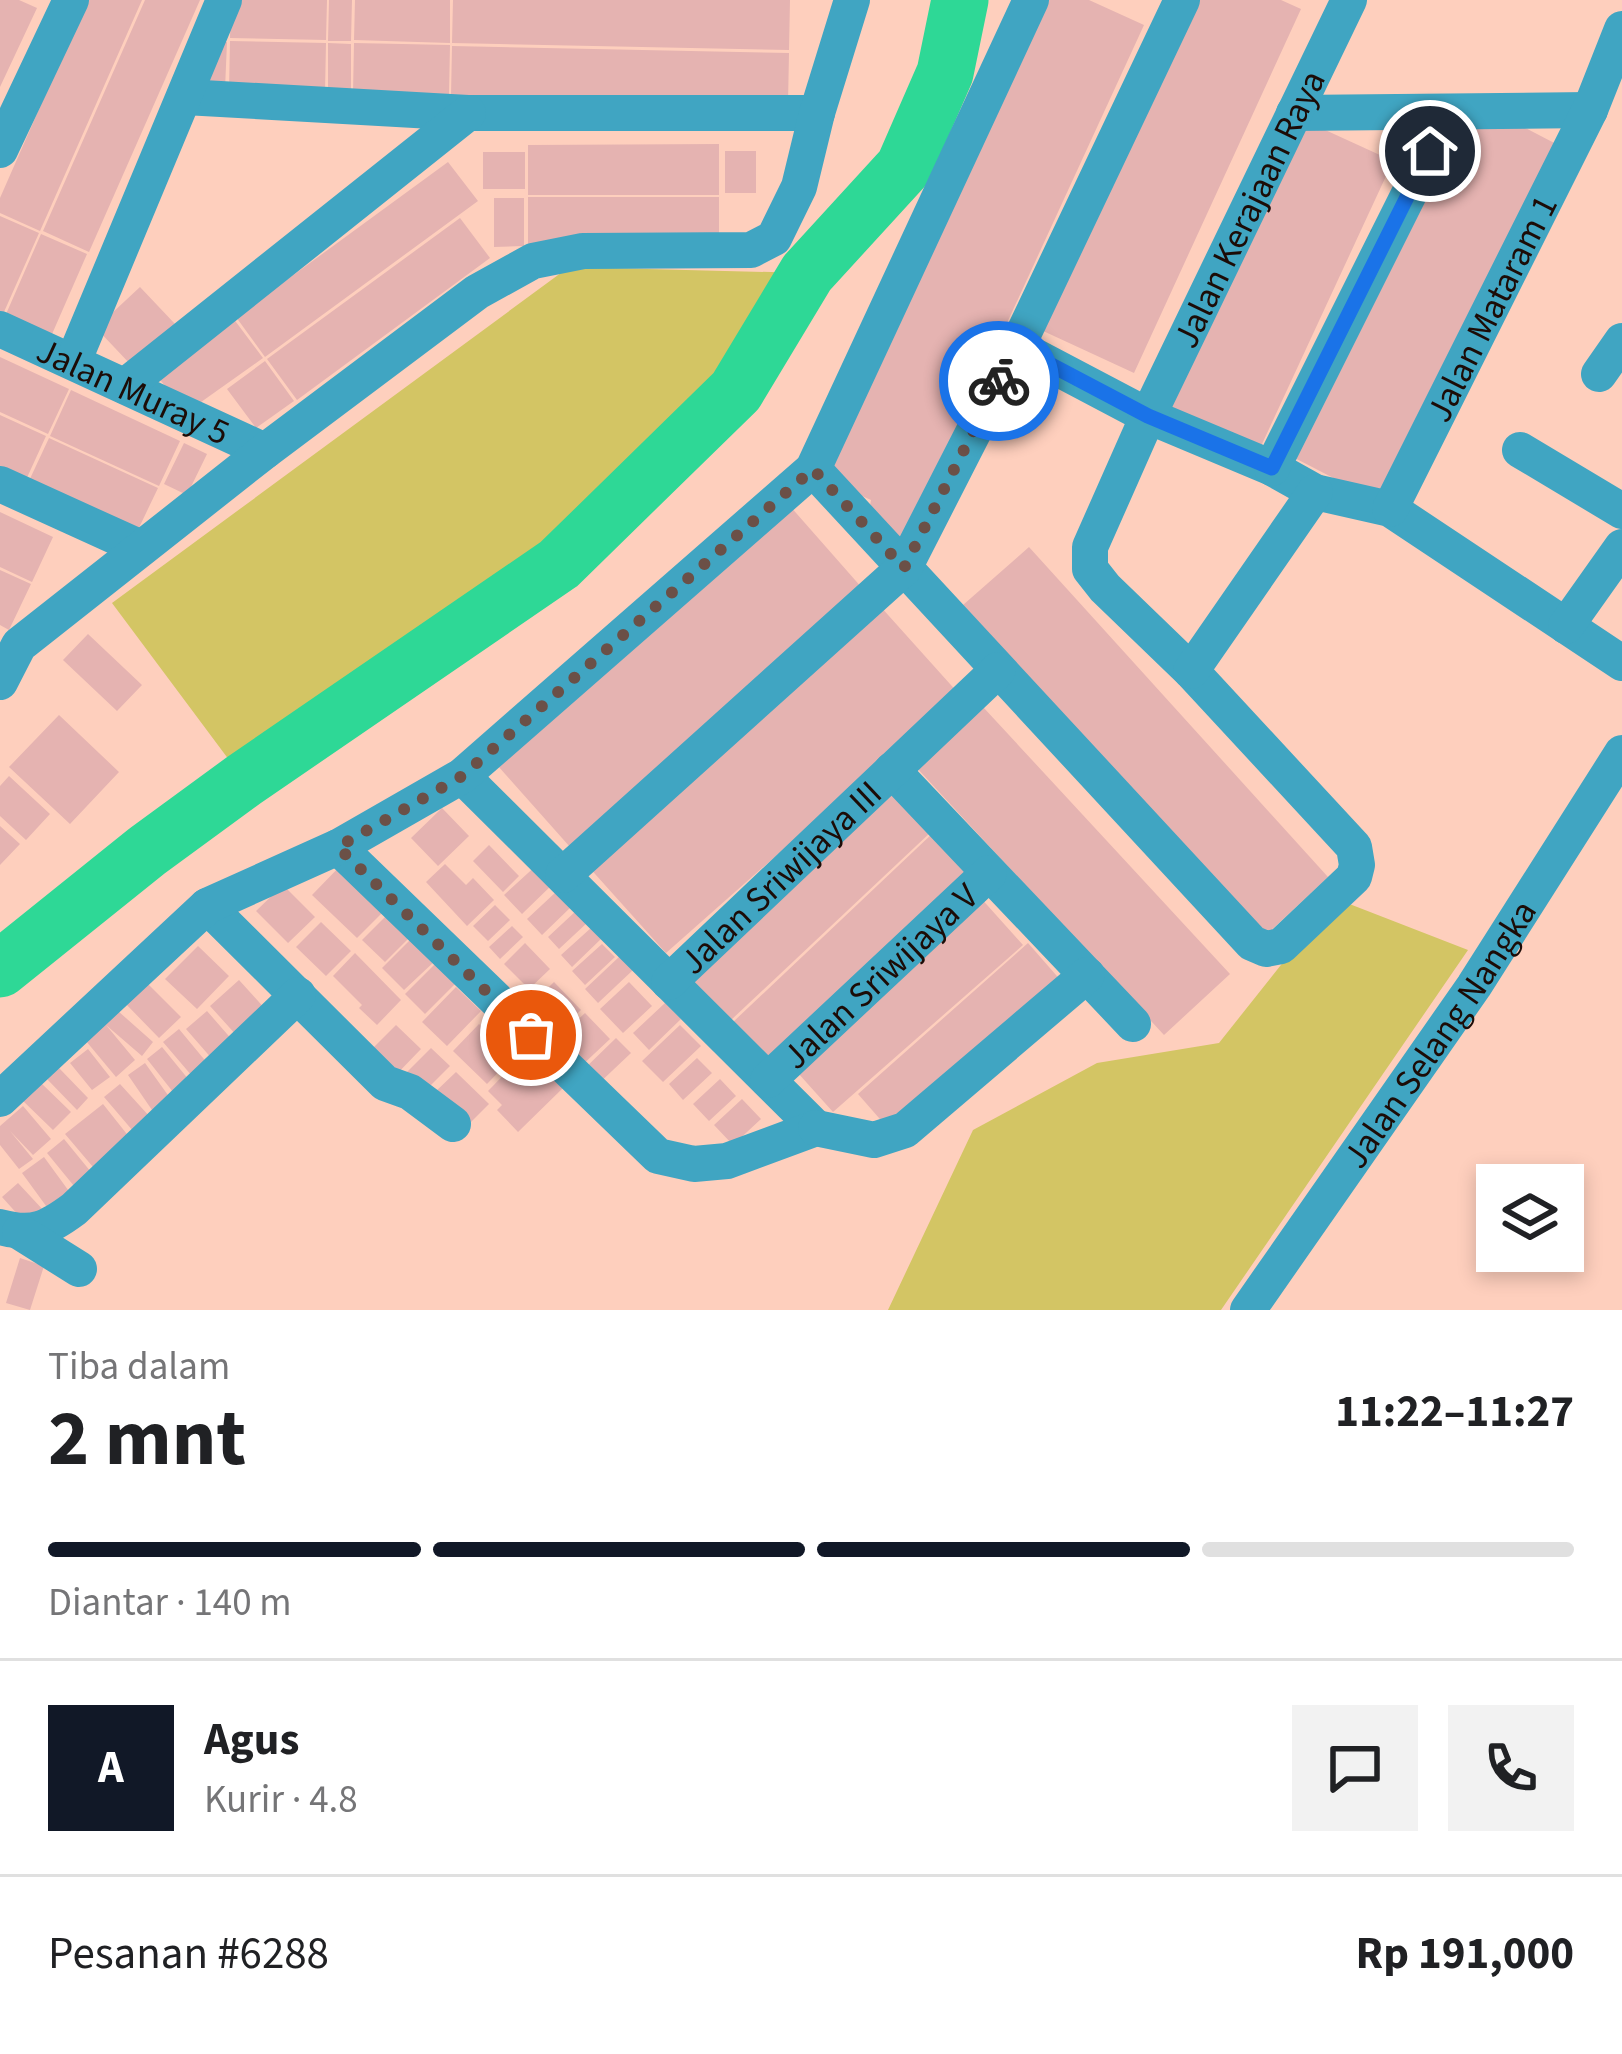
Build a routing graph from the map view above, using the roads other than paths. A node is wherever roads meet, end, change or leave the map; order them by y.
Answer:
1 (71, 0) edge
2 (224, 0) edge
3 (852, 0) edge
4 (1031, 0) edge
5 (1182, 0) edge
6 (1348, 0) edge
7 (1622, 29) edge
8 (185, 98) junction
9 (1590, 110) junction
10 (1450, 112) junction
11 (468, 113) junction
12 (817, 113) junction
13 (1294, 113) junction
14 (0, 150) edge
15 (0, 329) edge
16 (1622, 341) edge
17 (1017, 347) junction
18 (73, 362) junction
19 (1599, 374) dead end
20 (125, 386) junction
21 (1148, 416) junction
22 (1520, 450) dead end
23 (265, 451) junction
24 (1272, 468) junction
25 (813, 469) junction
26 (0, 484) edge
27 (1316, 492) junction
28 (1390, 509) junction
29 (1622, 511) edge
30 (1622, 547) edge
31 (141, 548) junction
32 (904, 568) junction
33 (1566, 626) junction
34 (9, 641) edge
35 (1622, 663) edge
36 (998, 670) junction
37 (1191, 671) junction
38 (0, 682) edge
39 (1622, 753) edge
40 (892, 770) junction
41 (462, 776) junction
42 (338, 847) junction
43 (989, 873) junction
44 (562, 875) junction
45 (207, 907) junction
46 (1087, 975) junction
47 (669, 982) junction
48 (298, 995) junction
49 (1133, 1024) dead end
50 (768, 1080) junction
51 (0, 1099) edge
52 (453, 1124) dead end
53 (816, 1128) junction
54 (10, 1229) edge
55 (79, 1269) dead end
56 (1248, 1310) edge

1 - 14 street
2 - 8 street
3 - 12 street
4 - 25 street
5 - 17 street
6 - 13 street, Jalan Kerajaan Raya
7 - 9 street, Jalan Mataram 1
8 - 11 street
8 - 18 street
9 - 10 street
9 - 28 street, Jalan Mataram 1
10 - 13 street
10 - 24 street
11 - 12 street
11 - 20 street
12 - 23 street
13 - 21 street, Jalan Kerajaan Raya
15 - 18 street, Jalan Muray 5
16 - 19 street
17 - 21 street
17 - 32 street
18 - 20 street, Jalan Muray 5
20 - 23 street, Jalan Muray 5
21 - 24 street
21 - 37 street, Jalan Kerajaan Raya
22 - 29 street
23 - 31 street
24 - 27 street
25 - 32 street
25 - 41 street
26 - 31 street
27 - 28 street
27 - 37 street
28 - 33 street
30 - 33 street
31 - 34 street
32 - 36 street
32 - 44 street
33 - 35 street
34 - 38 street
36 - 37 street
36 - 40 street, Jalan Sriwijaya III
39 - 56 street, Jalan Selang Nangka
40 - 43 street
40 - 47 street, Jalan Sriwijaya III
41 - 42 street
41 - 44 street
42 - 45 street
42 - 53 street
43 - 46 street
43 - 50 street, Jalan Sriwijaya V
44 - 47 street
45 - 48 street
45 - 51 street
46 - 49 street
46 - 53 street
47 - 50 street
48 - 52 street
48 - 54 street
50 - 53 street
54 - 55 street

